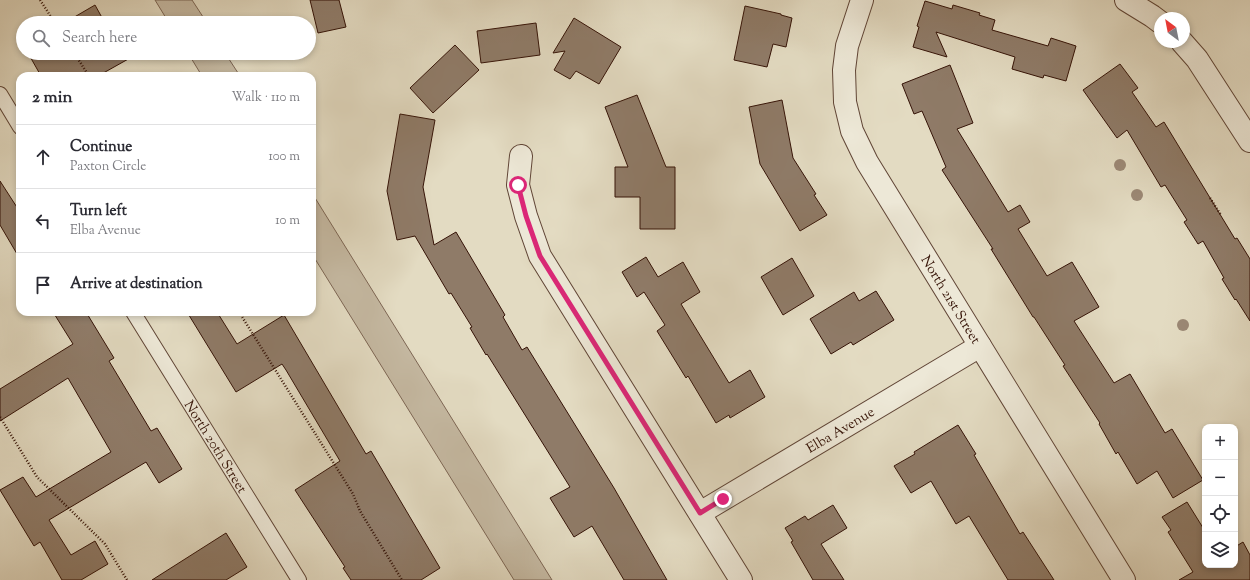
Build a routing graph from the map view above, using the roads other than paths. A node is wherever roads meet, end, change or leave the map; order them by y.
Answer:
1 (862, 0) edge
2 (1126, 0) edge
3 (1154, 18) edge
4 (1187, 48) edge
5 (0, 94) edge
6 (16, 120) edge
7 (1248, 133) edge
8 (521, 156) dead end
9 (135, 316) edge
10 (980, 346) junction
11 (700, 513) junction
12 (299, 580) edge
13 (741, 580) edge
14 (1124, 580) edge

1 - 10 street, North 21st Street
2 - 3 street
4 - 7 street
5 - 6 lane
8 - 11 street
9 - 12 lane, North 20th Street
10 - 11 street, Elba Avenue
10 - 14 street, North 21st Street
11 - 13 street

